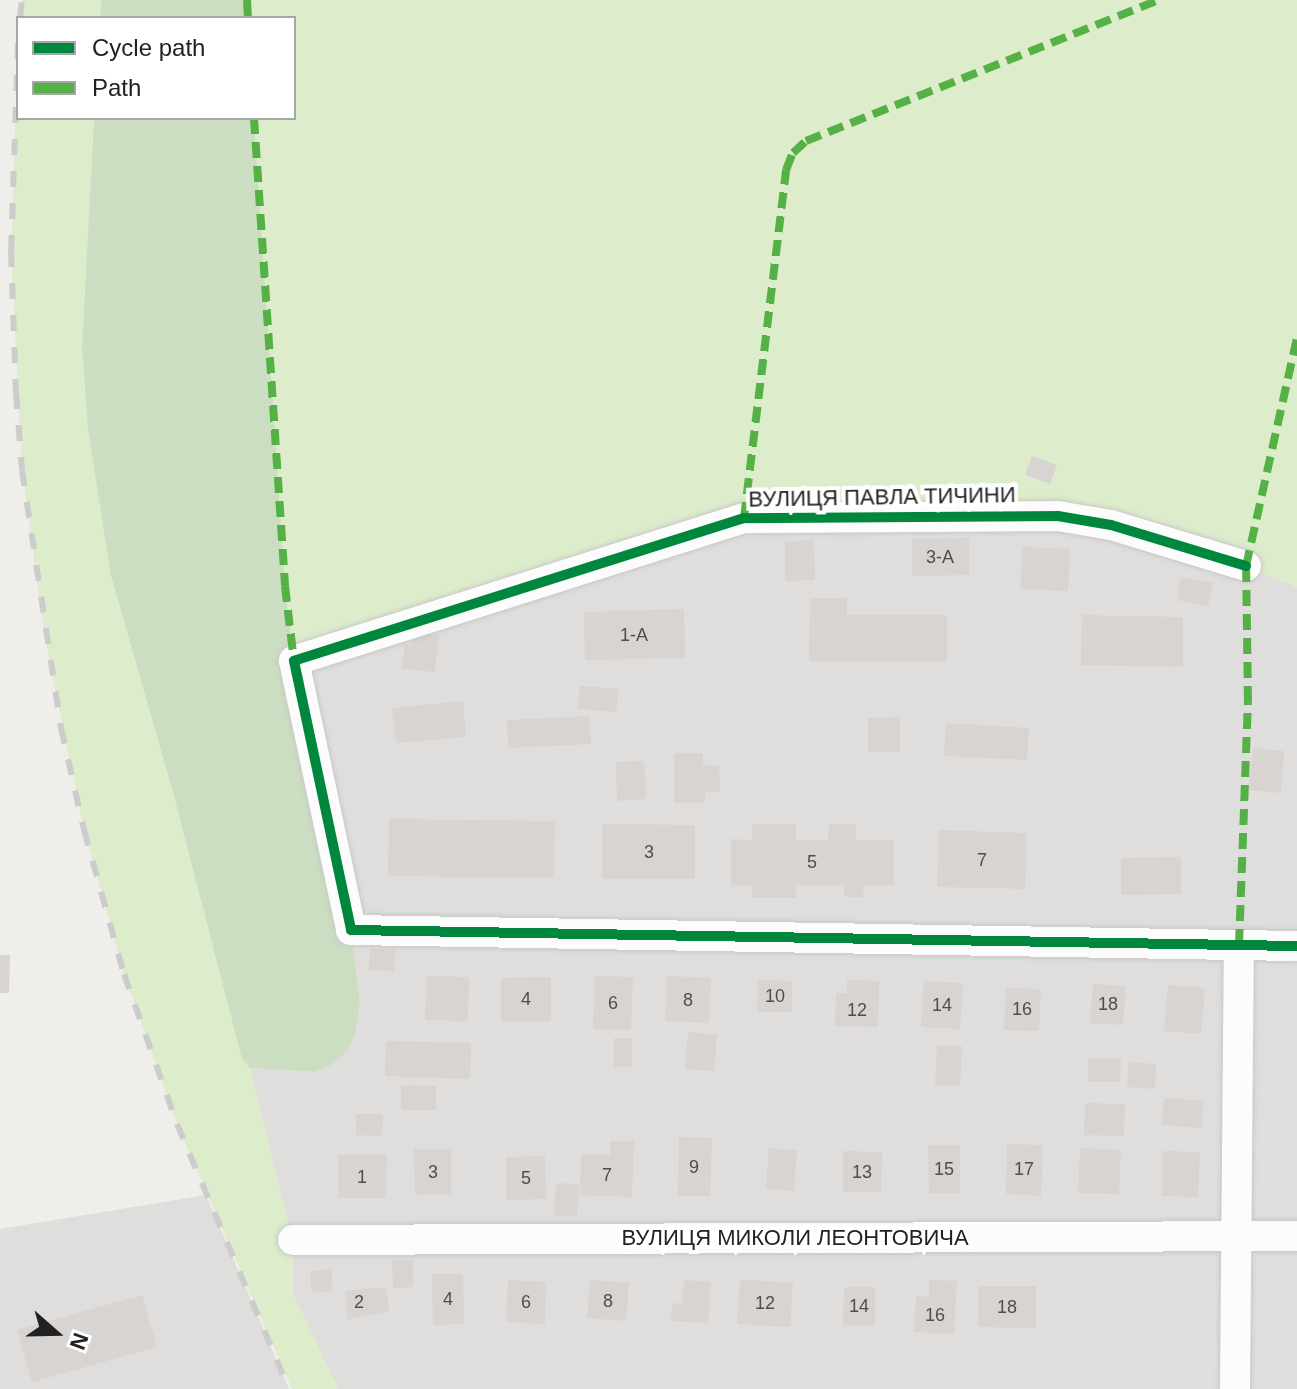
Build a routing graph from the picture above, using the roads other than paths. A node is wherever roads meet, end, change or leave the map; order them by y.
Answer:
1 (1246, 566) dead end
2 (1239, 945) junction
3 (1297, 946) edge
4 (1237, 1236) junction
5 (1297, 1236) edge
6 (293, 1240) dead end
7 (1235, 1389) edge

1 - 2 street, ВУЛИЦЯ ПАВЛА ТИЧИНИ
2 - 3 street
2 - 4 street
4 - 5 street, ВУЛИЦЯ МИКОЛИ ЛЕОНТОВИЧА
4 - 6 street, ВУЛИЦЯ МИКОЛИ ЛЕОНТОВИЧА
4 - 7 street

